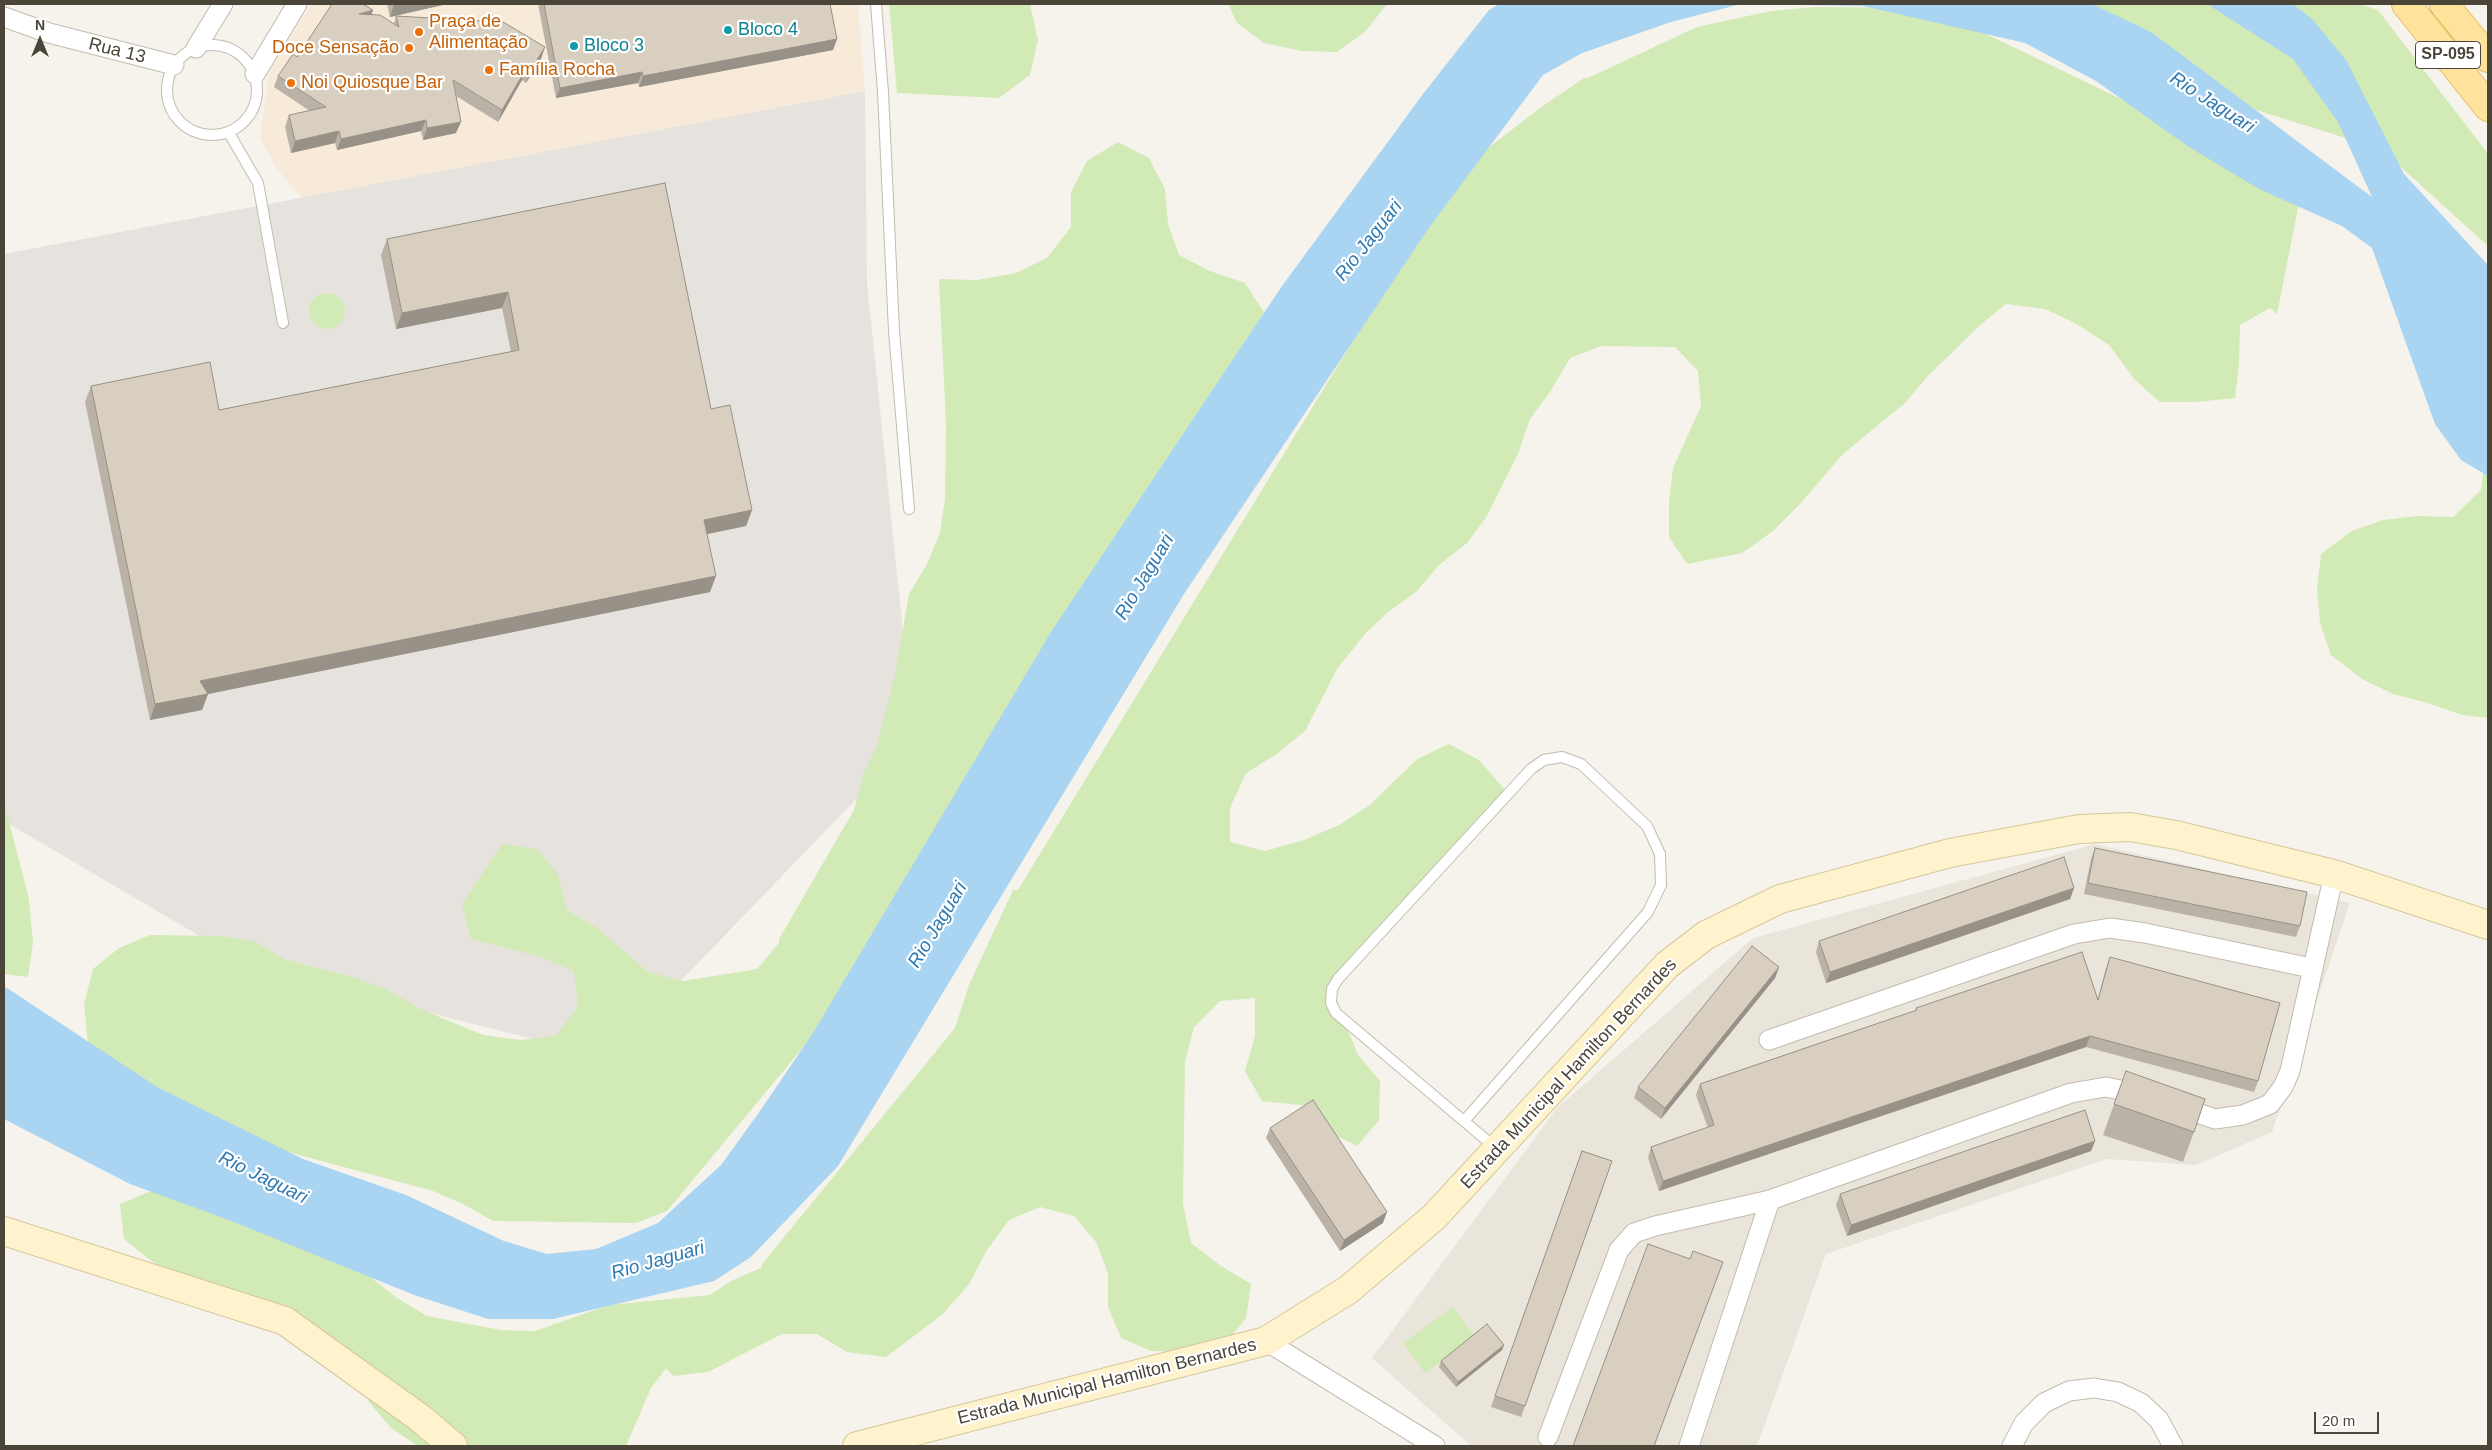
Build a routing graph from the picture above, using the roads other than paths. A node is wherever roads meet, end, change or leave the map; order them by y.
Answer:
1 (223, 4) edge
2 (297, 4) edge
3 (876, 4) edge
4 (2406, 4) edge
5 (2444, 4) edge
6 (4, 17) edge
7 (196, 48) junction
8 (2488, 58) edge
9 (174, 65) junction
10 (255, 74) junction
11 (2488, 107) edge
12 (229, 133) junction
13 (283, 323) dead end
14 (909, 509) dead end
15 (2334, 874) junction
16 (2488, 925) edge
17 (2311, 968) junction
18 (1769, 1040) dead end
19 (1464, 1121) junction
20 (1497, 1150) junction
21 (1770, 1200) junction
22 (4, 1231) edge
23 (1266, 1341) junction
24 (1548, 1437) dead end
25 (453, 1446) edge
26 (857, 1446) edge
27 (1434, 1446) edge
28 (1688, 1446) edge
29 (2012, 1446) edge
30 (2173, 1446) edge

1 - 7 street
2 - 10 street
3 - 14 lane
4 - 11 main road, SP-095
5 - 8 main road, SP-095
6 - 9 street, Rua 13
7 - 9 lane
7 - 10 lane
9 - 12 lane
10 - 12 lane
12 - 13 lane
15 - 16 street, Estrada Municipal Hamilton Bernardes
15 - 17 street
15 - 20 street, Estrada Municipal Hamilton Bernardes
17 - 18 street
17 - 21 street
19 - 19 lane
19 - 20 lane
20 - 23 street, Estrada Municipal Hamilton Bernardes
21 - 24 street
21 - 28 street
22 - 25 street
23 - 26 street, Estrada Municipal Hamilton Bernardes
23 - 27 street
29 - 30 street

